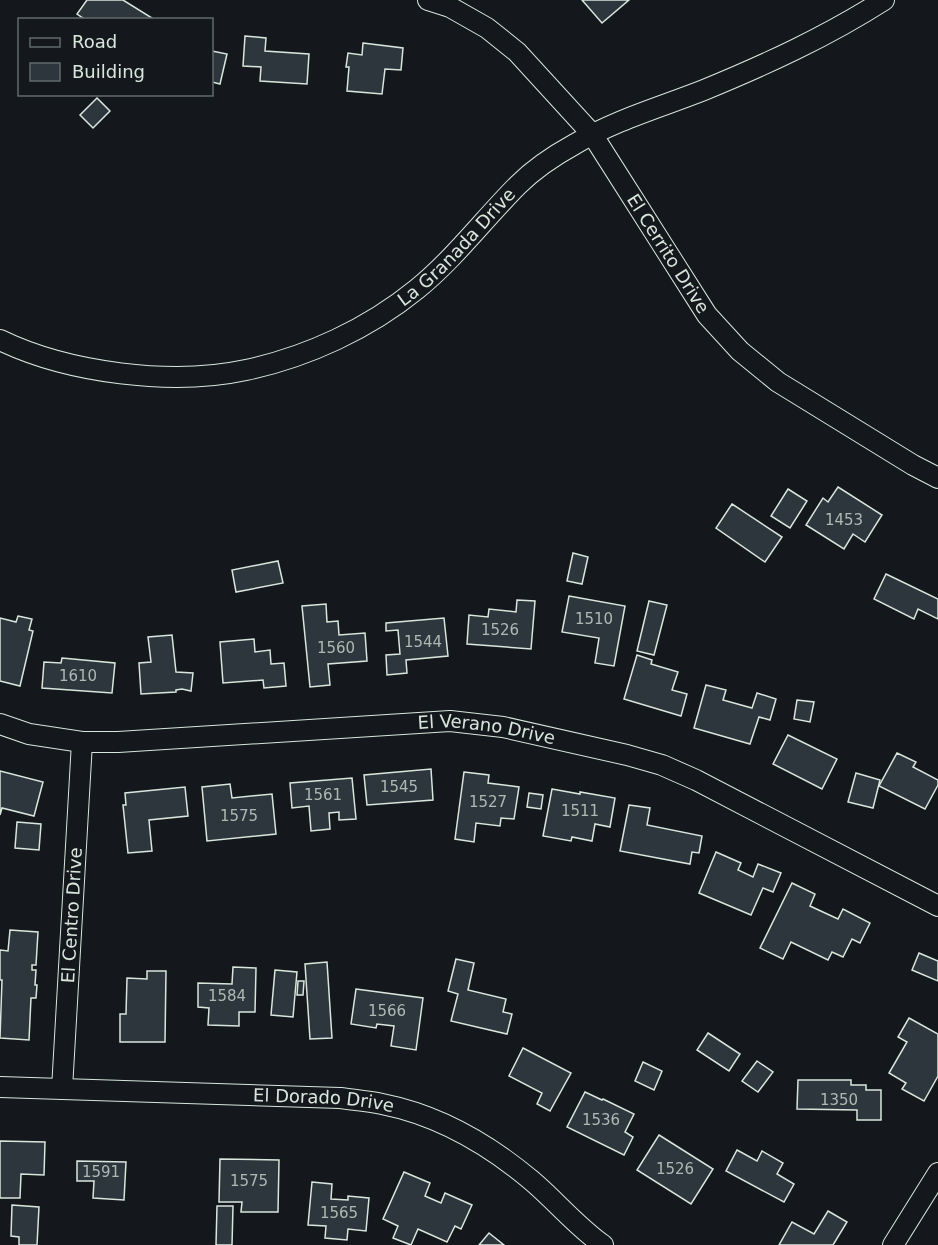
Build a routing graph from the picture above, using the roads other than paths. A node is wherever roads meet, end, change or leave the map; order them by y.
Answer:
1 (428, 0) edge
2 (884, 0) edge
3 (862, 6) edge
4 (592, 134) junction
5 (0, 340) edge
6 (938, 478) edge
7 (0, 724) edge
8 (82, 742) junction
9 (938, 906) edge
10 (0, 1087) edge
11 (62, 1089) junction
12 (938, 1173) edge
13 (603, 1245) edge
14 (893, 1245) edge

1 - 4 street, El Cerrito Drive
2 - 3 street, La Granada Drive
3 - 4 street, La Granada Drive
4 - 5 street, La Granada Drive
4 - 6 street, El Cerrito Drive
7 - 8 street, El Verano Drive
8 - 9 street, El Verano Drive
8 - 11 street, El Centro Drive
10 - 11 street, El Dorado Drive
11 - 13 street, El Dorado Drive
12 - 14 street

